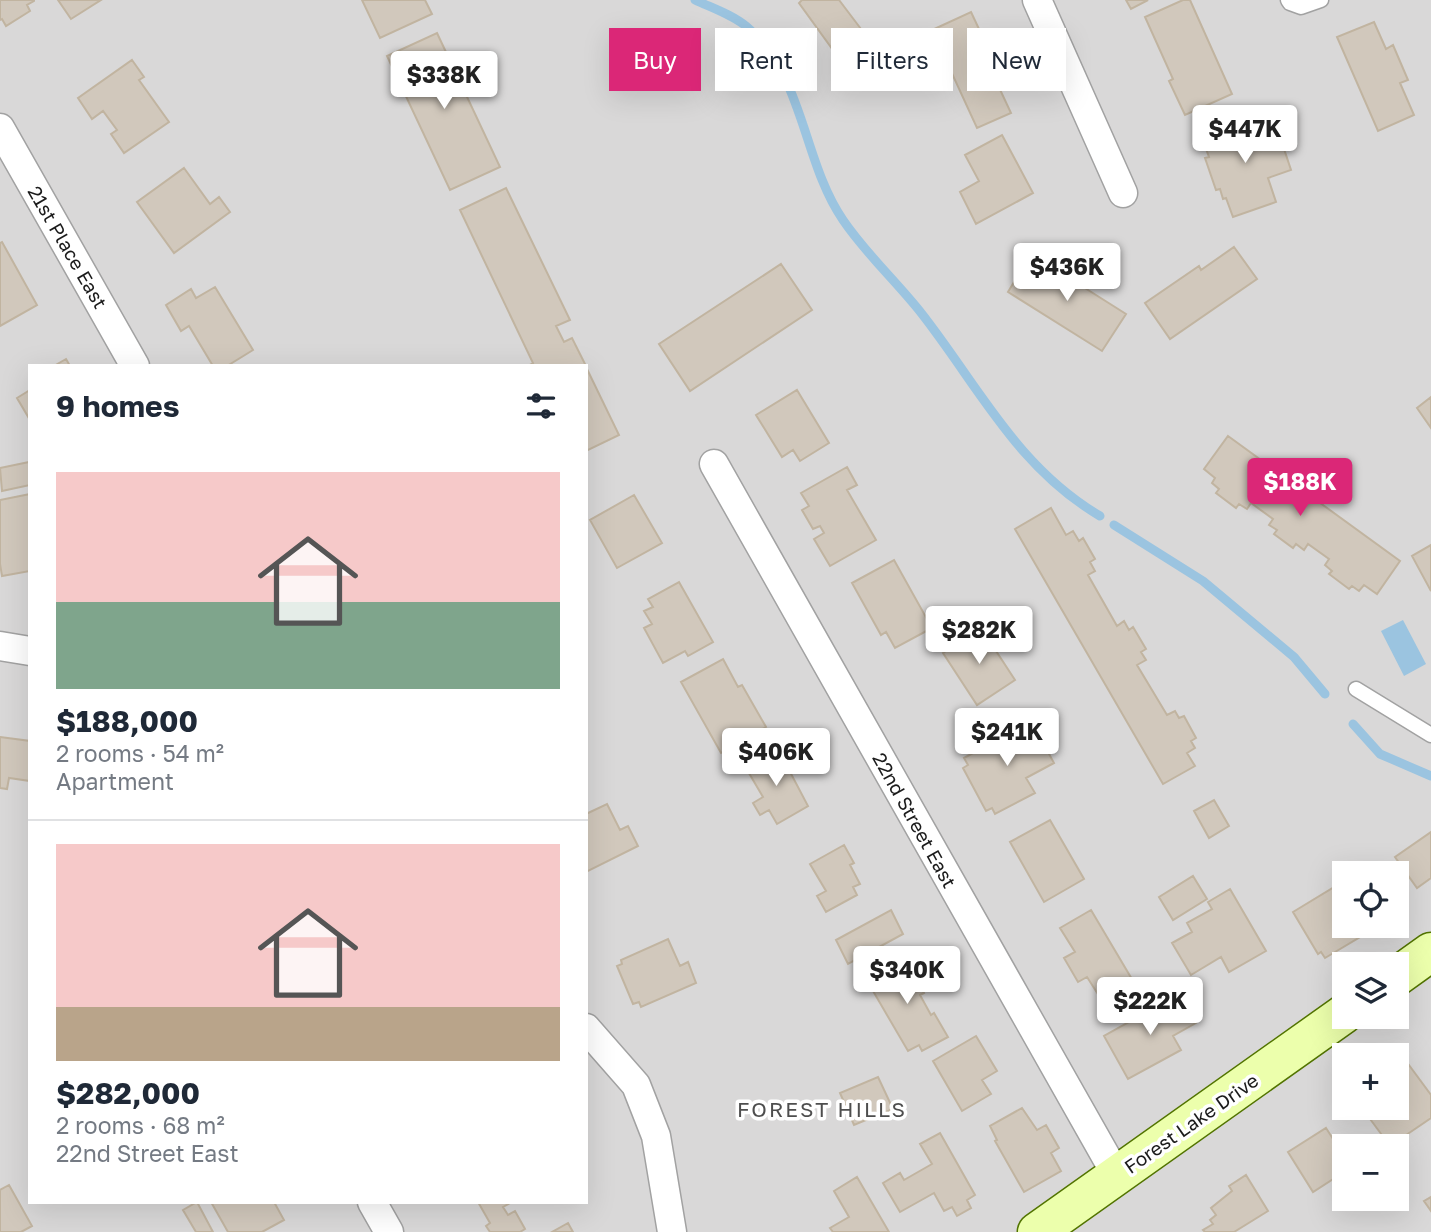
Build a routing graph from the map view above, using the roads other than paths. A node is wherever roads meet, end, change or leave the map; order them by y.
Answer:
1 (1037, 0) edge
2 (1289, 0) edge
3 (1321, 0) edge
4 (0, 128) edge
5 (1123, 193) dead end
6 (134, 364) edge
7 (714, 464) dead end
8 (0, 646) edge
9 (28, 651) edge
10 (1356, 689) dead end
11 (1431, 735) edge
12 (1431, 952) edge
13 (1409, 968) edge
14 (1332, 1023) edge
15 (588, 1030) edge
16 (1117, 1176) junction
17 (373, 1204) edge
18 (389, 1232) edge
19 (672, 1232) edge
20 (1037, 1232) edge

1 - 5 street
2 - 3 lane
4 - 6 street, 21st Place East
7 - 16 street, 22nd Street East
8 - 9 street
10 - 11 lane
12 - 13 street
14 - 16 street, Forest Lake Drive
15 - 19 street
16 - 20 street, Forest Lake Drive
17 - 18 street

